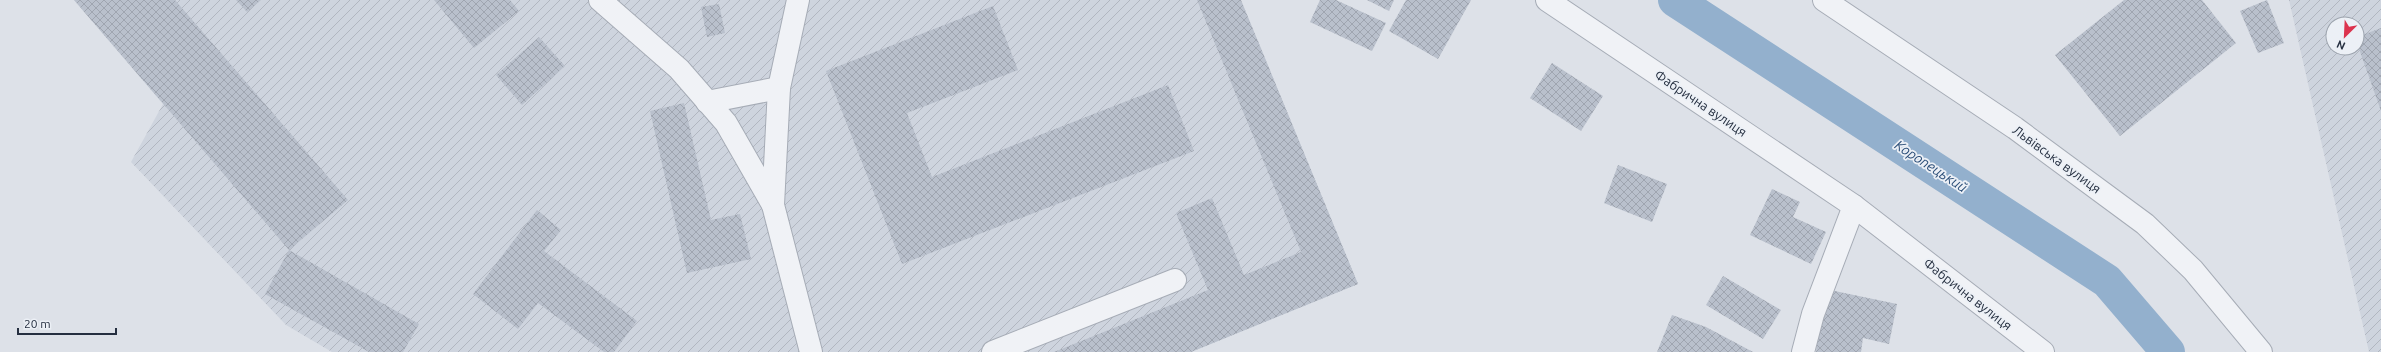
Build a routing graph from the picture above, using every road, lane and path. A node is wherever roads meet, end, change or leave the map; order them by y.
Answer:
1 (600, 0) edge
2 (798, 0) edge
3 (1547, 0) edge
4 (1824, 0) edge
5 (779, 88) junction
6 (707, 102) junction
7 (773, 205) junction
8 (1854, 206) junction
9 (1175, 280) dead end
10 (811, 352) edge
11 (992, 352) edge
12 (1802, 352) edge
13 (2043, 352) edge
14 (2261, 352) edge

1 - 6 street
2 - 5 street
3 - 8 street, Фабрична вулиця
4 - 14 street, Львівська вулиця
5 - 6 street
5 - 7 street
6 - 7 street
7 - 10 street
8 - 12 street
8 - 13 street, Фабрична вулиця
9 - 11 street

